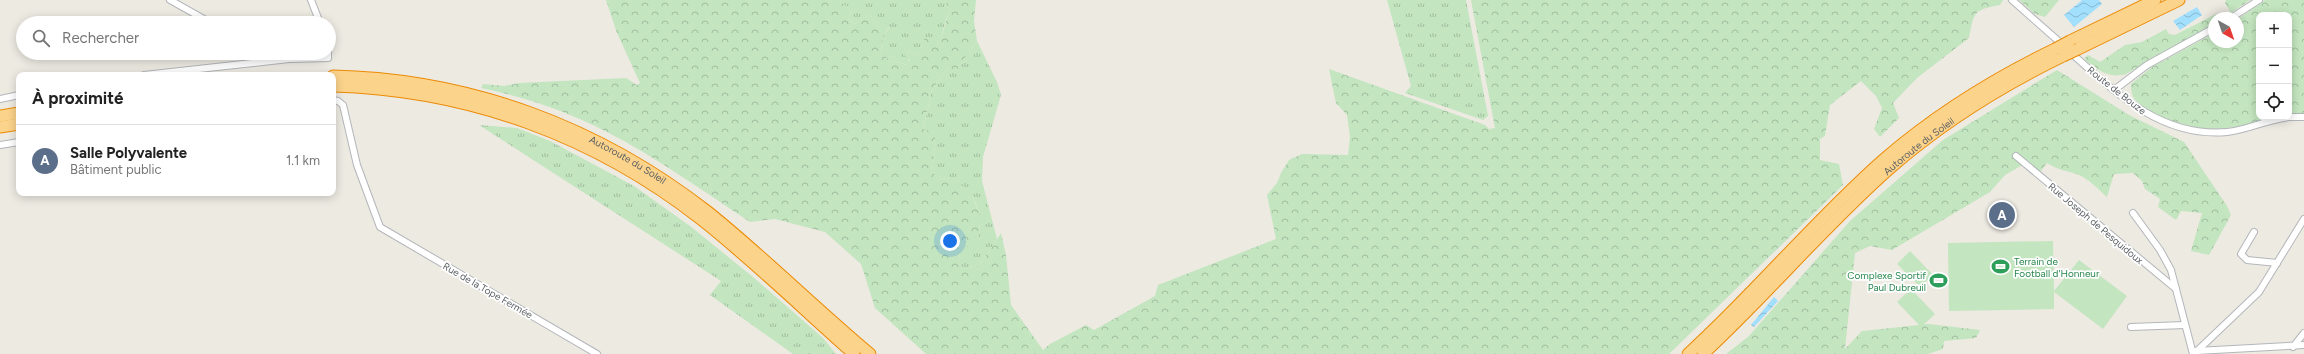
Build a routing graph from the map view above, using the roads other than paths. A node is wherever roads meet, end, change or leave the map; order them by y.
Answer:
1 (170, 0) edge
2 (311, 0) edge
3 (2012, 0) edge
4 (2155, 0) edge
5 (2179, 0) edge
6 (2259, 0) edge
7 (2240, 12) edge
8 (199, 16) edge
9 (317, 16) edge
10 (2208, 31) edge
11 (2074, 45) junction
12 (2059, 52) junction
13 (272, 60) edge
14 (170, 72) edge
15 (336, 76) edge
16 (336, 86) edge
17 (2114, 90) junction
18 (16, 95) edge
19 (0, 98) edge
20 (336, 101) edge
21 (16, 113) edge
22 (0, 116) edge
23 (2292, 117) edge
24 (2304, 117) edge
25 (2277, 120) edge
26 (16, 124) edge
27 (0, 127) edge
28 (16, 142) edge
29 (0, 145) edge
30 (2016, 156) dead end
31 (2134, 213) dead end
32 (2304, 219) edge
33 (2254, 232) dead end
34 (2277, 263) junction
35 (2176, 289) junction
36 (2185, 325) junction
37 (2131, 327) dead end
38 (2304, 332) edge
39 (2304, 345) edge
40 (2293, 347) junction
41 (2194, 352) edge
42 (597, 354) edge
43 (854, 354) edge
44 (870, 354) edge
45 (1688, 354) edge
46 (1703, 354) edge

1 - 8 street
2 - 9 street
3 - 17 street, Route de Bouze
4 - 11 highway, Autoroute du Soleil
5 - 11 highway, Autoroute du Soleil
6 - 7 street
10 - 17 street
11 - 12 highway, Autoroute du Soleil, bridge
12 - 45 highway, Autoroute du Soleil
12 - 46 highway, Autoroute du Soleil
13 - 14 street
15 - 44 highway, Autoroute du Soleil
16 - 43 highway, Autoroute du Soleil
17 - 25 street, Route de Bouze
18 - 19 street
20 - 42 street, Rue de la Tope Fermée
21 - 22 highway
23 - 24 street, Route de Bouze
26 - 27 highway
28 - 29 street
30 - 35 street, Rue Joseph de Pesquidoux
31 - 35 street
32 - 34 street
33 - 34 street
34 - 41 street
35 - 36 street
36 - 37 street
36 - 41 street
38 - 40 street
39 - 40 street
40 - 41 street

